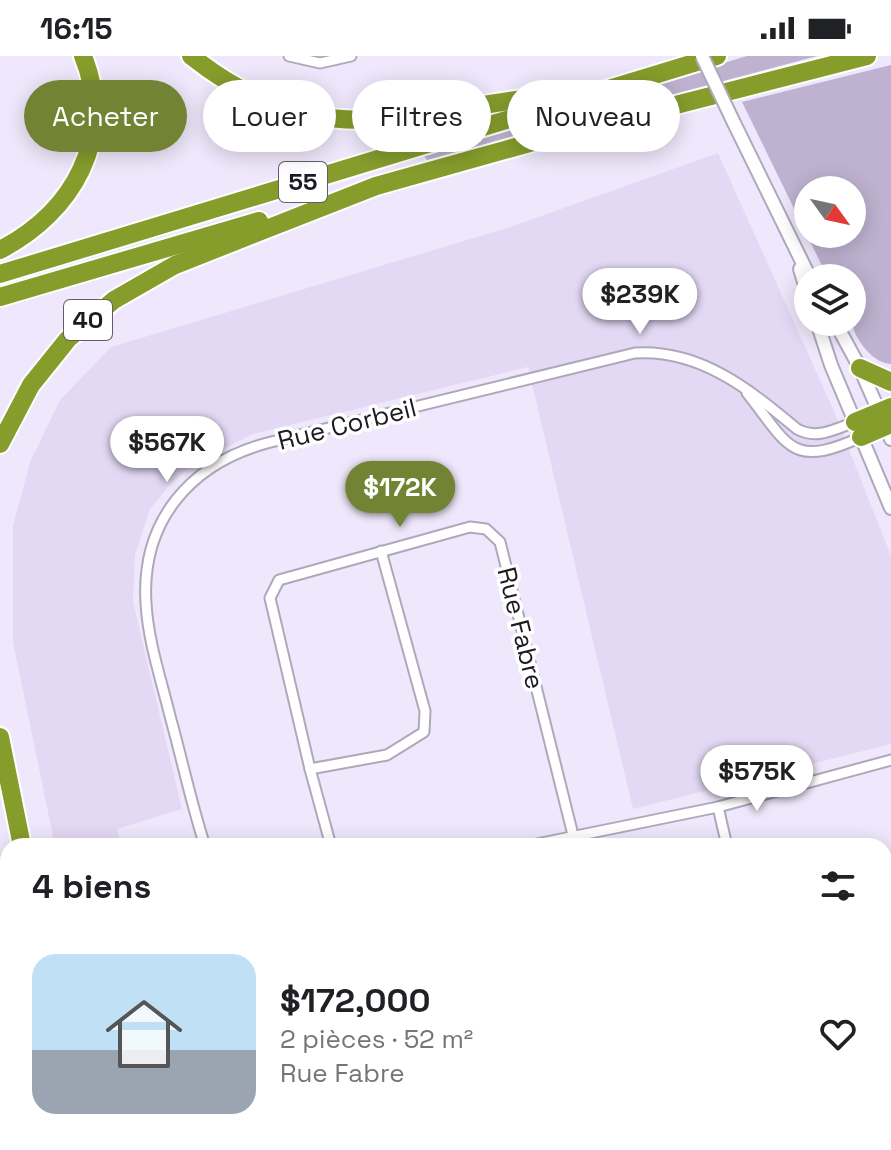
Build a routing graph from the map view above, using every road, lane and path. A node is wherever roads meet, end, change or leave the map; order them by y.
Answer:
1 (83, 56) edge
2 (191, 56) edge
3 (289, 56) edge
4 (351, 56) edge
5 (702, 56) edge
6 (717, 56) edge
7 (867, 56) edge
8 (639, 80) edge
9 (507, 100) edge
10 (507, 120) edge
11 (376, 186) junction
12 (791, 243) junction
13 (0, 250) edge
14 (798, 264) edge
15 (802, 264) edge
16 (0, 274) edge
17 (0, 297) edge
18 (822, 336) edge
19 (843, 336) edge
20 (860, 368) junction
21 (891, 382) edge
22 (740, 384) junction
23 (888, 422) edge
24 (858, 430) junction
25 (0, 444) edge
26 (891, 508) edge
27 (381, 551) junction
28 (0, 737) edge
29 (891, 760) edge
30 (310, 769) junction
31 (0, 776) edge
32 (718, 807) junction
33 (573, 835) junction
34 (20, 838) edge
35 (20, 838) edge
36 (203, 838) edge
37 (329, 838) edge
38 (560, 838) edge
39 (725, 838) edge

1 - 13 highway
2 - 9 highway
3 - 4 street
5 - 12 street, bridge
6 - 8 highway, 55
7 - 11 highway, 55
10 - 16 highway, 55
11 - 17 highway, 55
11 - 25 highway, 40
12 - 14 street
12 - 15 street
18 - 24 street
19 - 20 street
20 - 21 highway
20 - 23 street
22 - 24 street, Rue Corbeil
22 - 24 street, Rue Corbeil
22 - 36 street, Rue Corbeil
23 - 24 highway
24 - 26 street
27 - 30 street, Rue Fabre
27 - 30 street
27 - 33 street, Rue Fabre
28 - 34 highway
29 - 32 street
30 - 37 street, Rue Fabre
31 - 35 highway
32 - 33 street
32 - 39 street
33 - 38 street

